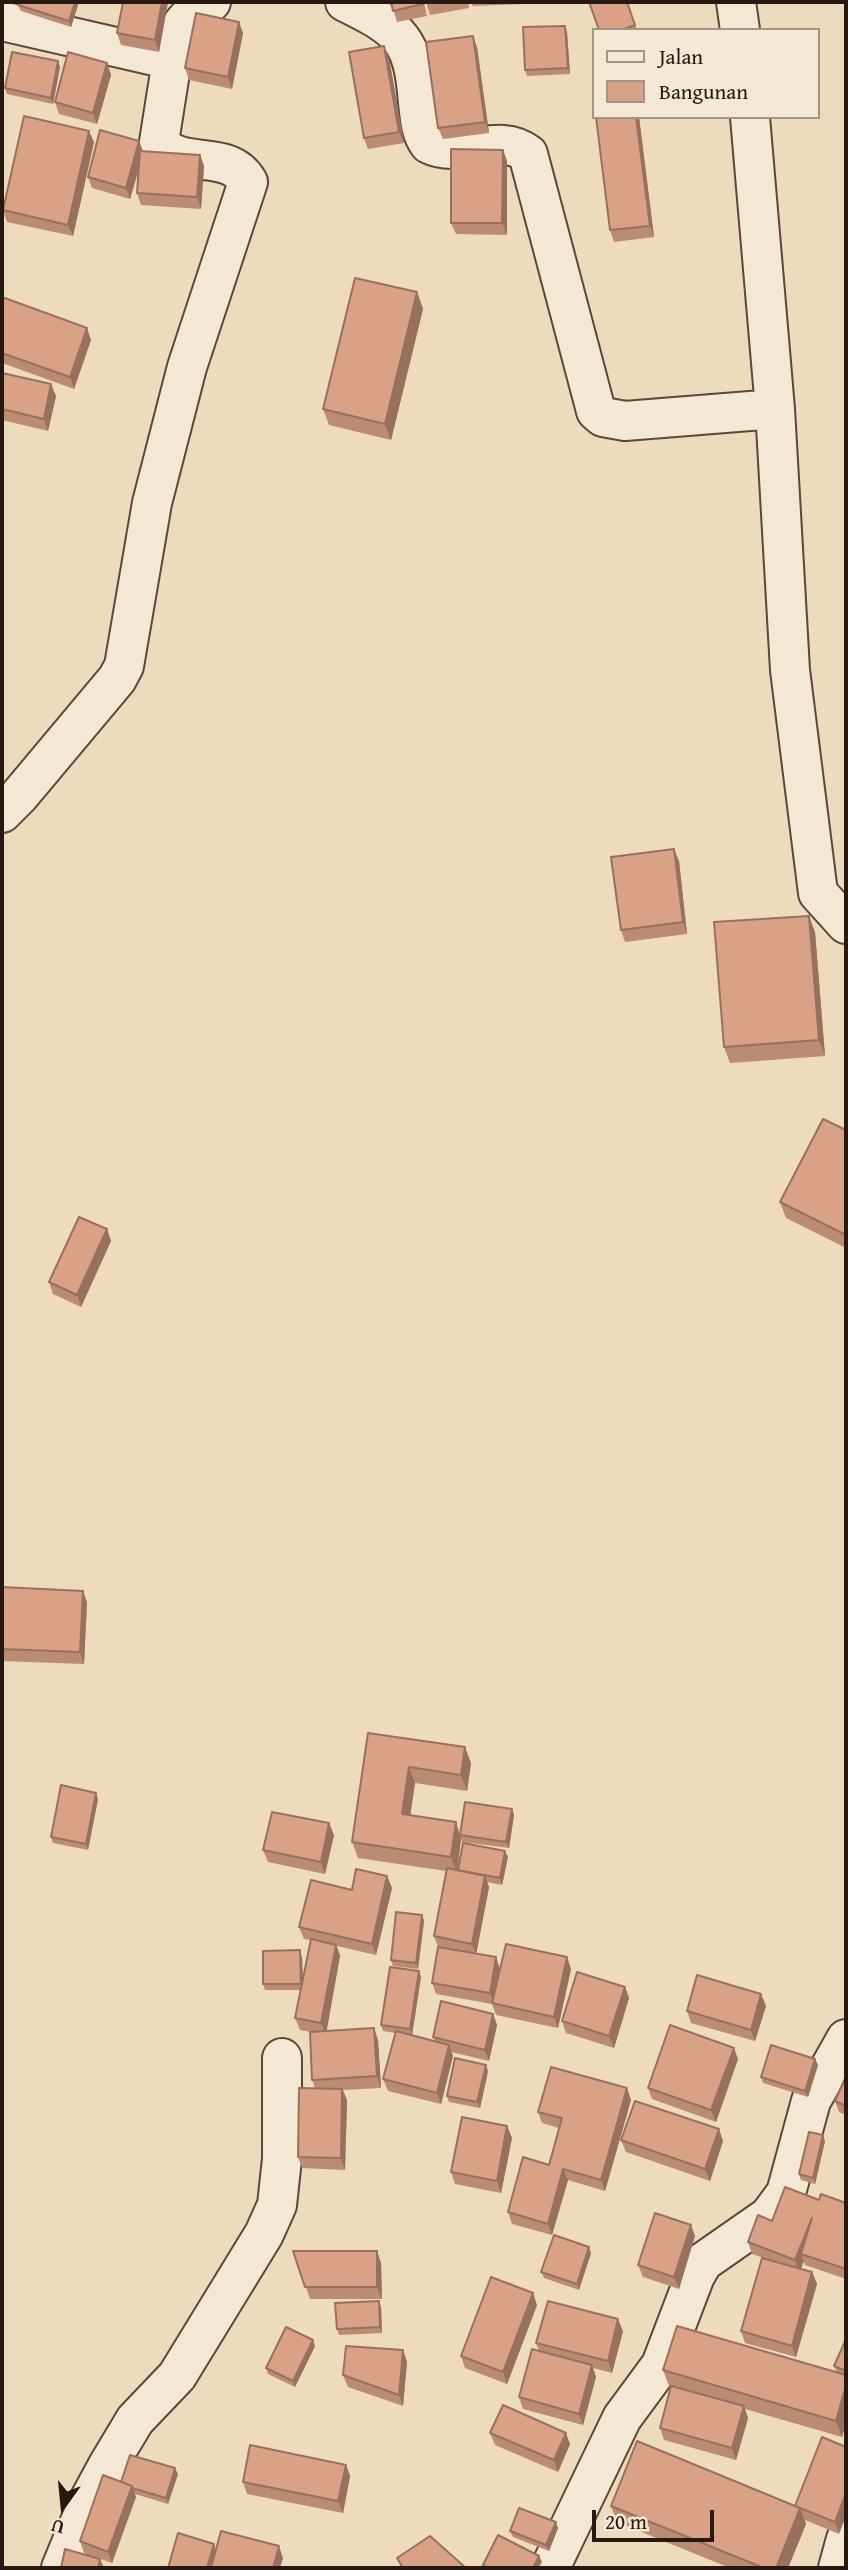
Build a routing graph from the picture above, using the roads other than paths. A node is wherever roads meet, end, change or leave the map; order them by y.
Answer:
1 (211, 2) edge
2 (345, 2) edge
3 (736, 2) edge
4 (2, 21) edge
5 (740, 28) edge
6 (172, 60) junction
7 (750, 119) edge
8 (775, 409) junction
9 (2, 813) edge
10 (846, 924) edge
11 (846, 2039) edge
12 (282, 2058) dead end
13 (846, 2539) edge
14 (61, 2568) edge
15 (550, 2568) edge
16 (838, 2568) edge

1 - 6 street
2 - 8 street
3 - 5 street
4 - 6 street
6 - 9 street
7 - 8 street
8 - 10 street
11 - 15 street
12 - 14 street
13 - 16 street

